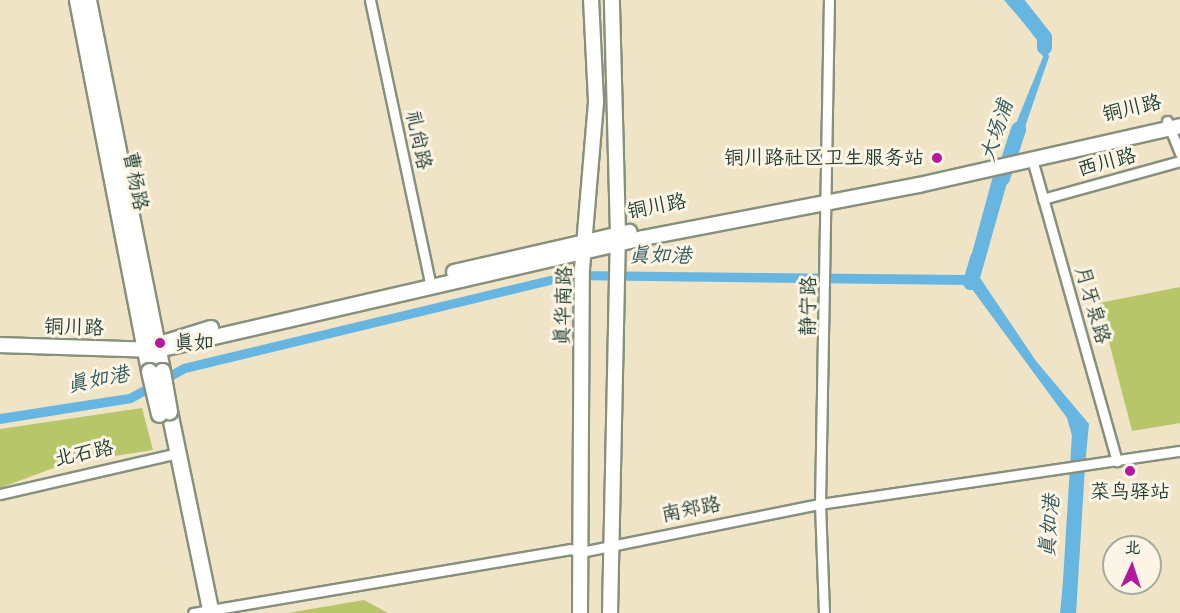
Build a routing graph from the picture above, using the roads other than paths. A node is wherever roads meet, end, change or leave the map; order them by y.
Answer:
1 (77, 0) edge
2 (88, 0) edge
3 (370, 0) edge
4 (591, 0) edge
5 (612, 0) edge
6 (829, 0) edge
7 (1174, 123) edge
8 (1180, 154) edge
9 (1022, 159) junction
10 (1180, 161) edge
11 (1043, 199) junction
12 (826, 200) junction
13 (618, 239) junction
14 (587, 246) junction
15 (430, 282) junction
16 (0, 345) edge
17 (154, 347) junction
18 (1180, 451) edge
19 (173, 454) junction
20 (1117, 461) junction
21 (0, 494) edge
22 (820, 504) junction
23 (611, 544) junction
24 (581, 552) junction
25 (204, 612) edge
26 (580, 613) edge
27 (610, 613) edge
28 (824, 613) edge

1 - 17 main road, 曹杨路
2 - 17 main road, 曹杨路
3 - 15 street, 礼尚路
4 - 14 main road, 真华南路
5 - 13 main road
6 - 12 street, 静宁路
7 - 8 street
7 - 9 main road, 铜川路
9 - 11 street, 月牙泉路
9 - 12 main road, 铜川路
10 - 11 street, 西川路
11 - 20 street, 月牙泉路
12 - 13 main road, 铜川路
12 - 22 street, 静宁路
13 - 14 main road, 铜川路
13 - 23 main road
14 - 15 main road, 铜川路
14 - 24 main road, 真华南路
15 - 17 main road, 铜川路
16 - 17 main road, 铜川路
17 - 19 main road, 曹杨路, bridge
18 - 20 street, 南郑路
19 - 21 street, 北石路
19 - 25 main road
20 - 22 street, 南郑路
22 - 23 street, 南郑路
22 - 28 street, 静宁路
23 - 24 street, 南郑路
23 - 27 main road
24 - 25 street, 南郑路
24 - 26 main road, 真华南路

